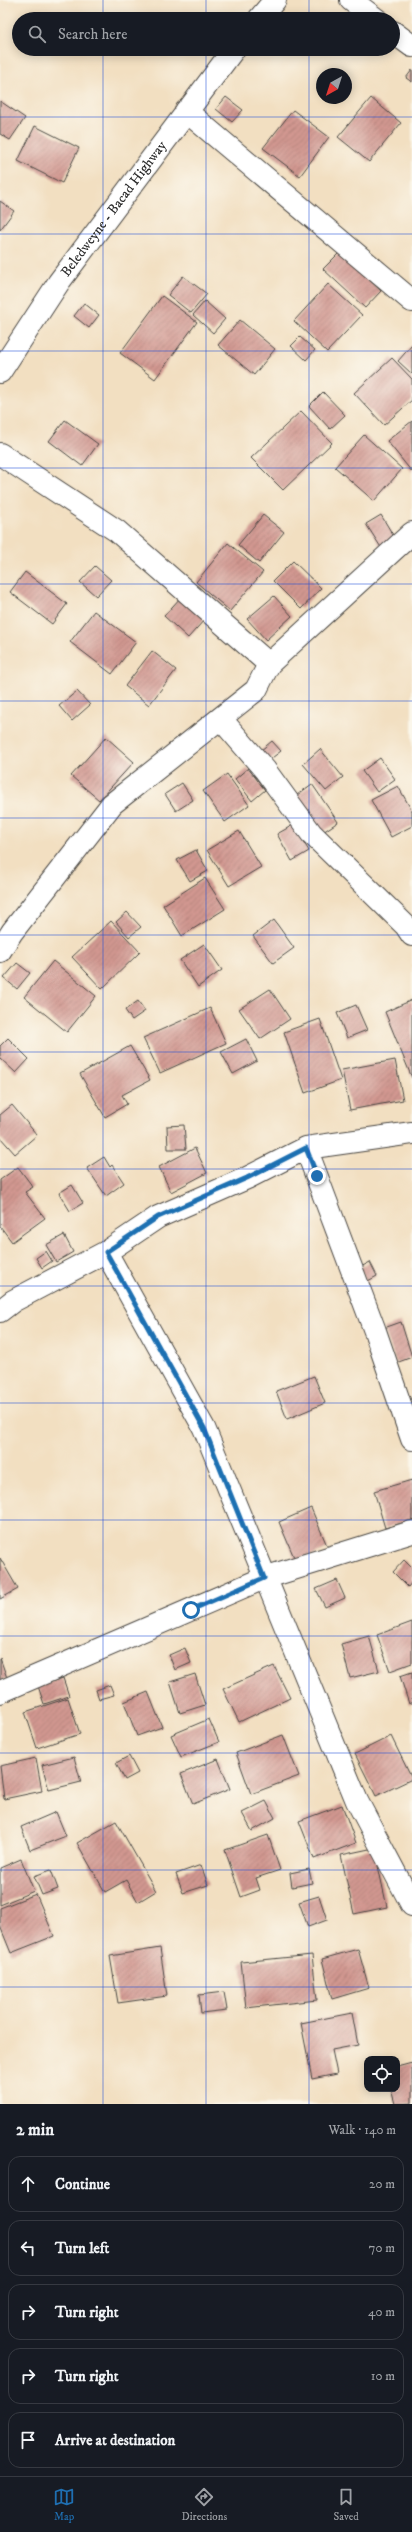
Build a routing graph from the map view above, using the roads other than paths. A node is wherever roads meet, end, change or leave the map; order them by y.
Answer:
1 (275, 0) edge
2 (351, 0) edge
3 (265, 12) edge
4 (367, 12) edge
5 (400, 37) edge
6 (412, 46) edge
7 (229, 56) edge
8 (186, 111) junction
9 (412, 301) edge
10 (0, 372) edge
11 (0, 454) edge
12 (412, 533) edge
13 (269, 664) junction
14 (221, 719) junction
15 (410, 928) edge
16 (0, 951) edge
17 (412, 1133) edge
18 (306, 1148) junction
19 (106, 1252) junction
20 (0, 1311) edge
21 (412, 1439) edge
22 (412, 1532) edge
23 (264, 1578) junction
24 (0, 1692) edge
25 (412, 1905) edge

1 - 3 street
2 - 4 street
5 - 6 street
7 - 8 street, Beledweyne - Bacad Highway
8 - 9 street
8 - 10 street, Beledweyne - Bacad Highway
11 - 13 street
12 - 13 street
13 - 14 street
14 - 15 street
14 - 16 street
17 - 18 street
18 - 19 street
18 - 21 street
19 - 20 street
19 - 23 street
22 - 23 street
23 - 24 street
23 - 25 street

